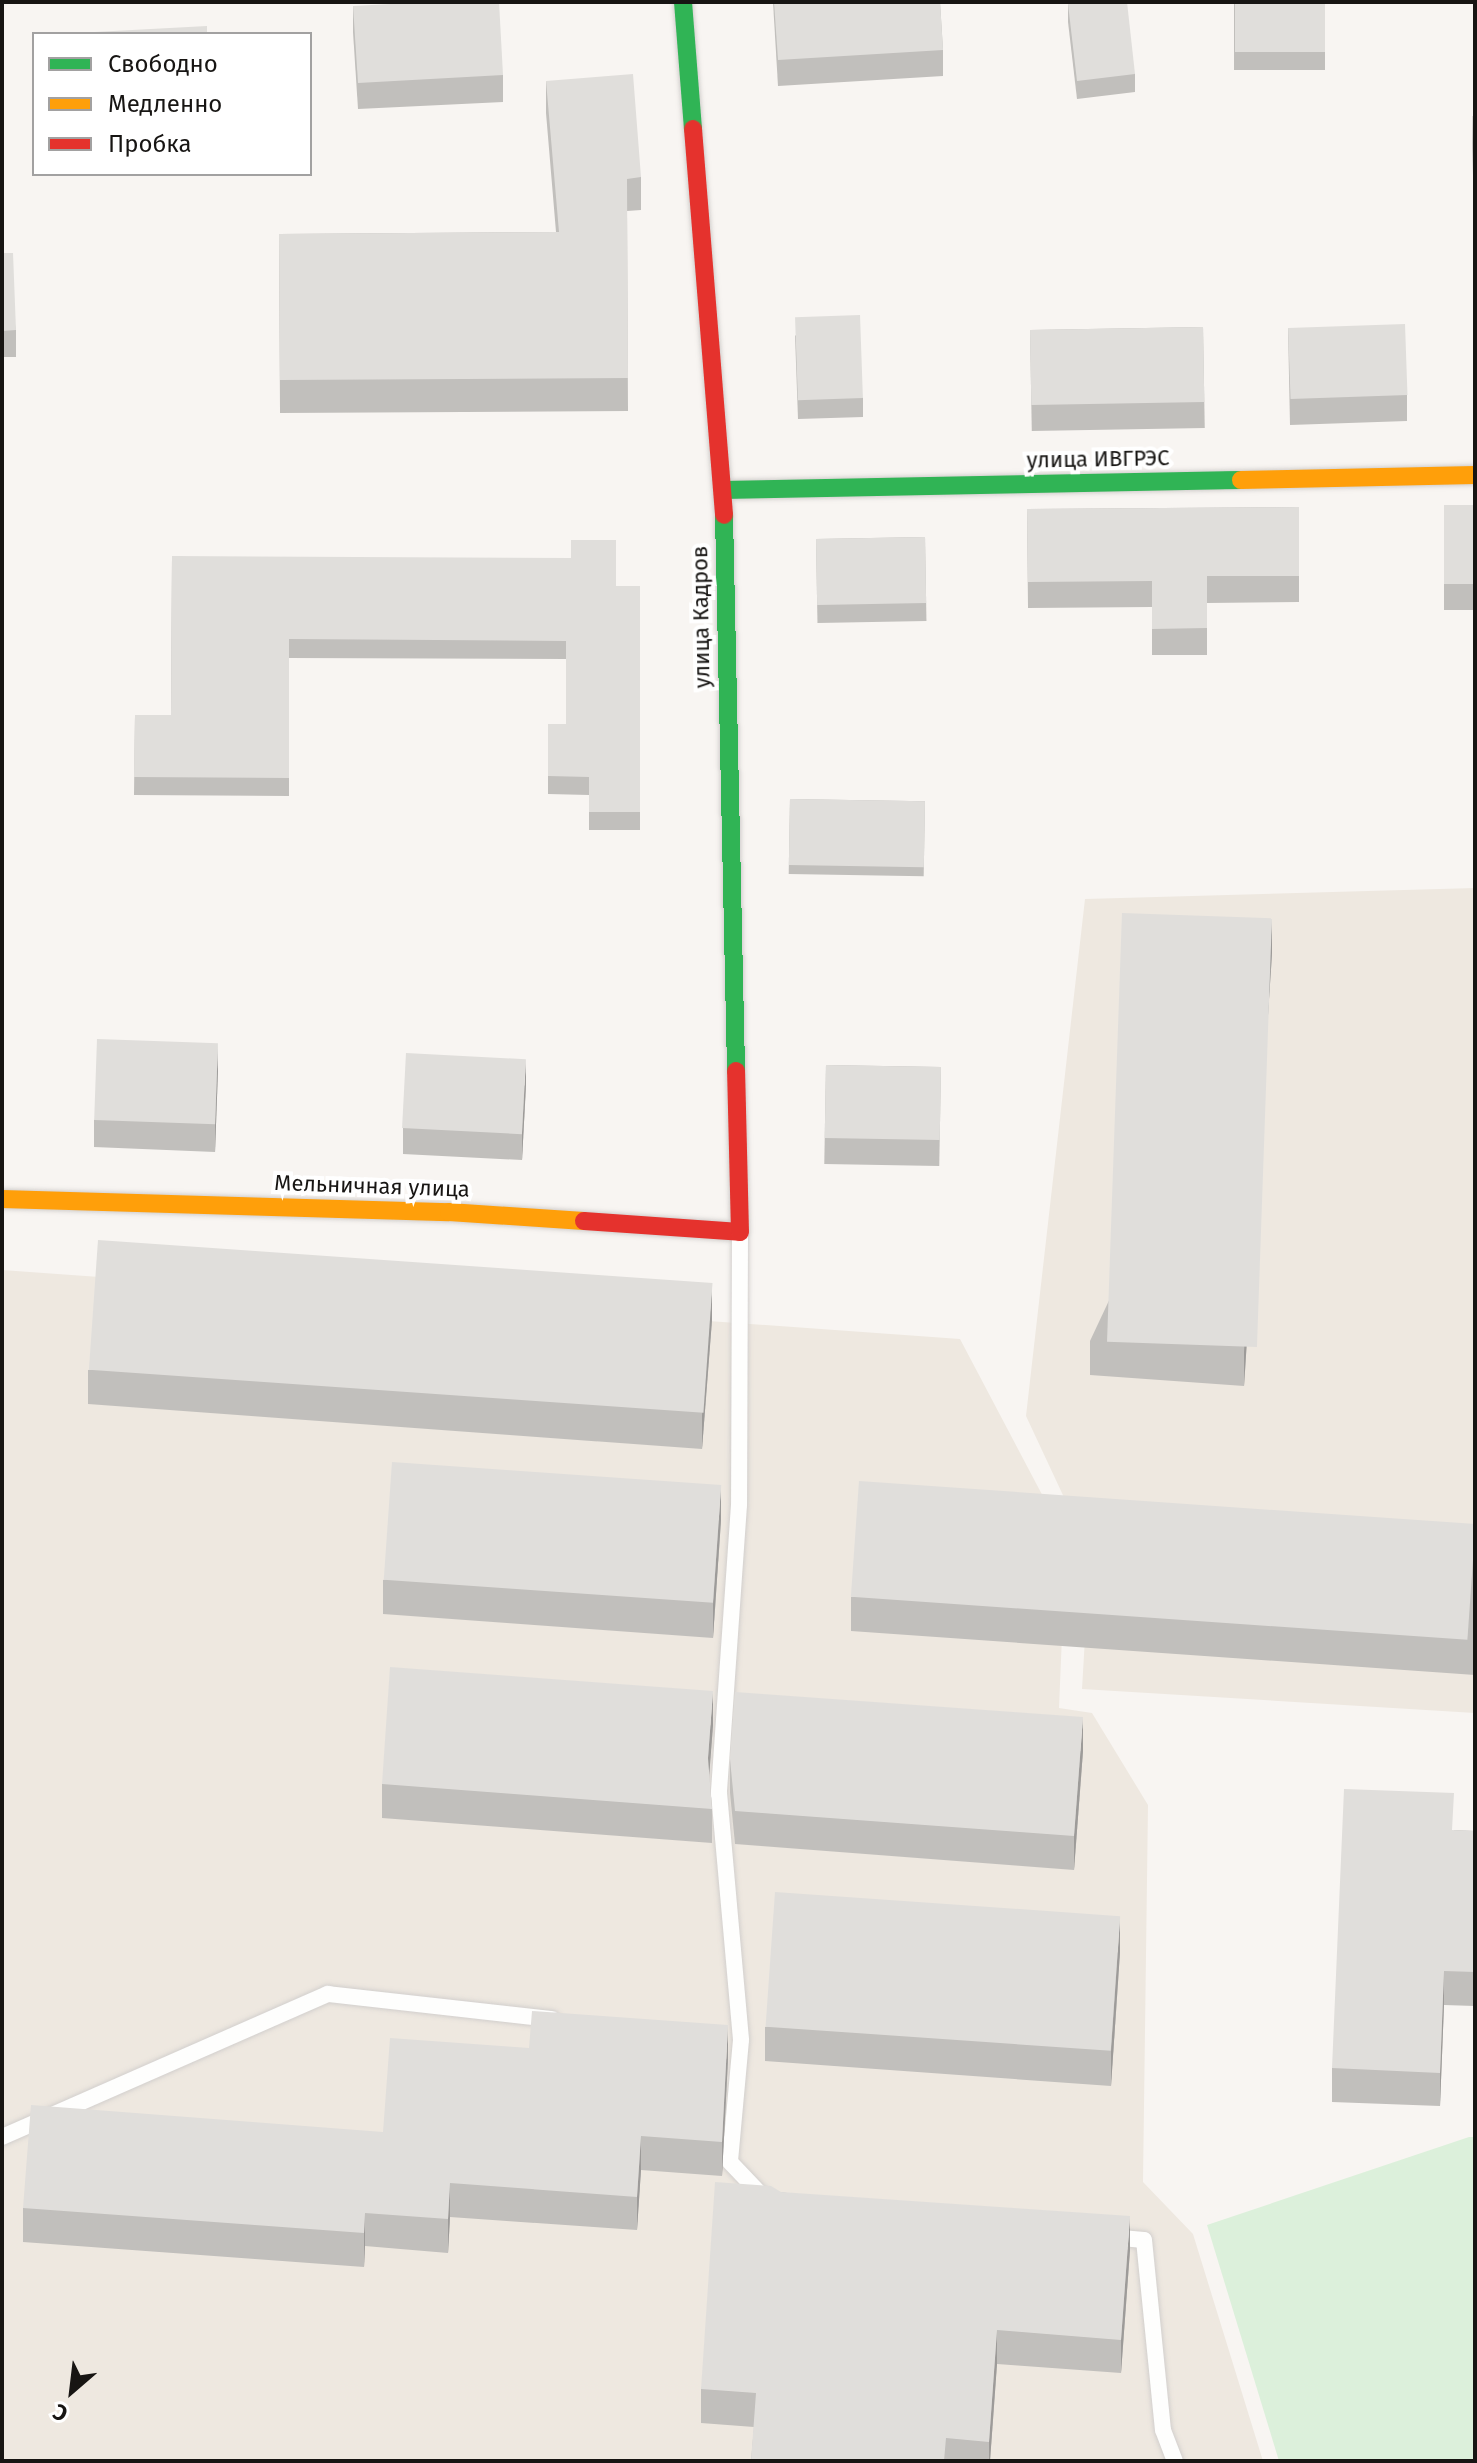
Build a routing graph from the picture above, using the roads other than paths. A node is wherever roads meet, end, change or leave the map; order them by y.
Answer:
1 (683, 2) edge
2 (1475, 475) edge
3 (723, 490) junction
4 (2, 1199) edge
5 (740, 1232) junction
6 (566, 2020) edge
7 (2, 2137) edge
8 (782, 2215) edge
9 (1097, 2237) edge
10 (1175, 2461) edge

1 - 3 street, улица Кадров
2 - 3 street, улица ИВГРЭС
3 - 5 street, улица Кадров
4 - 5 street, Мельничная улица
5 - 8 lane
6 - 7 lane
9 - 10 lane

